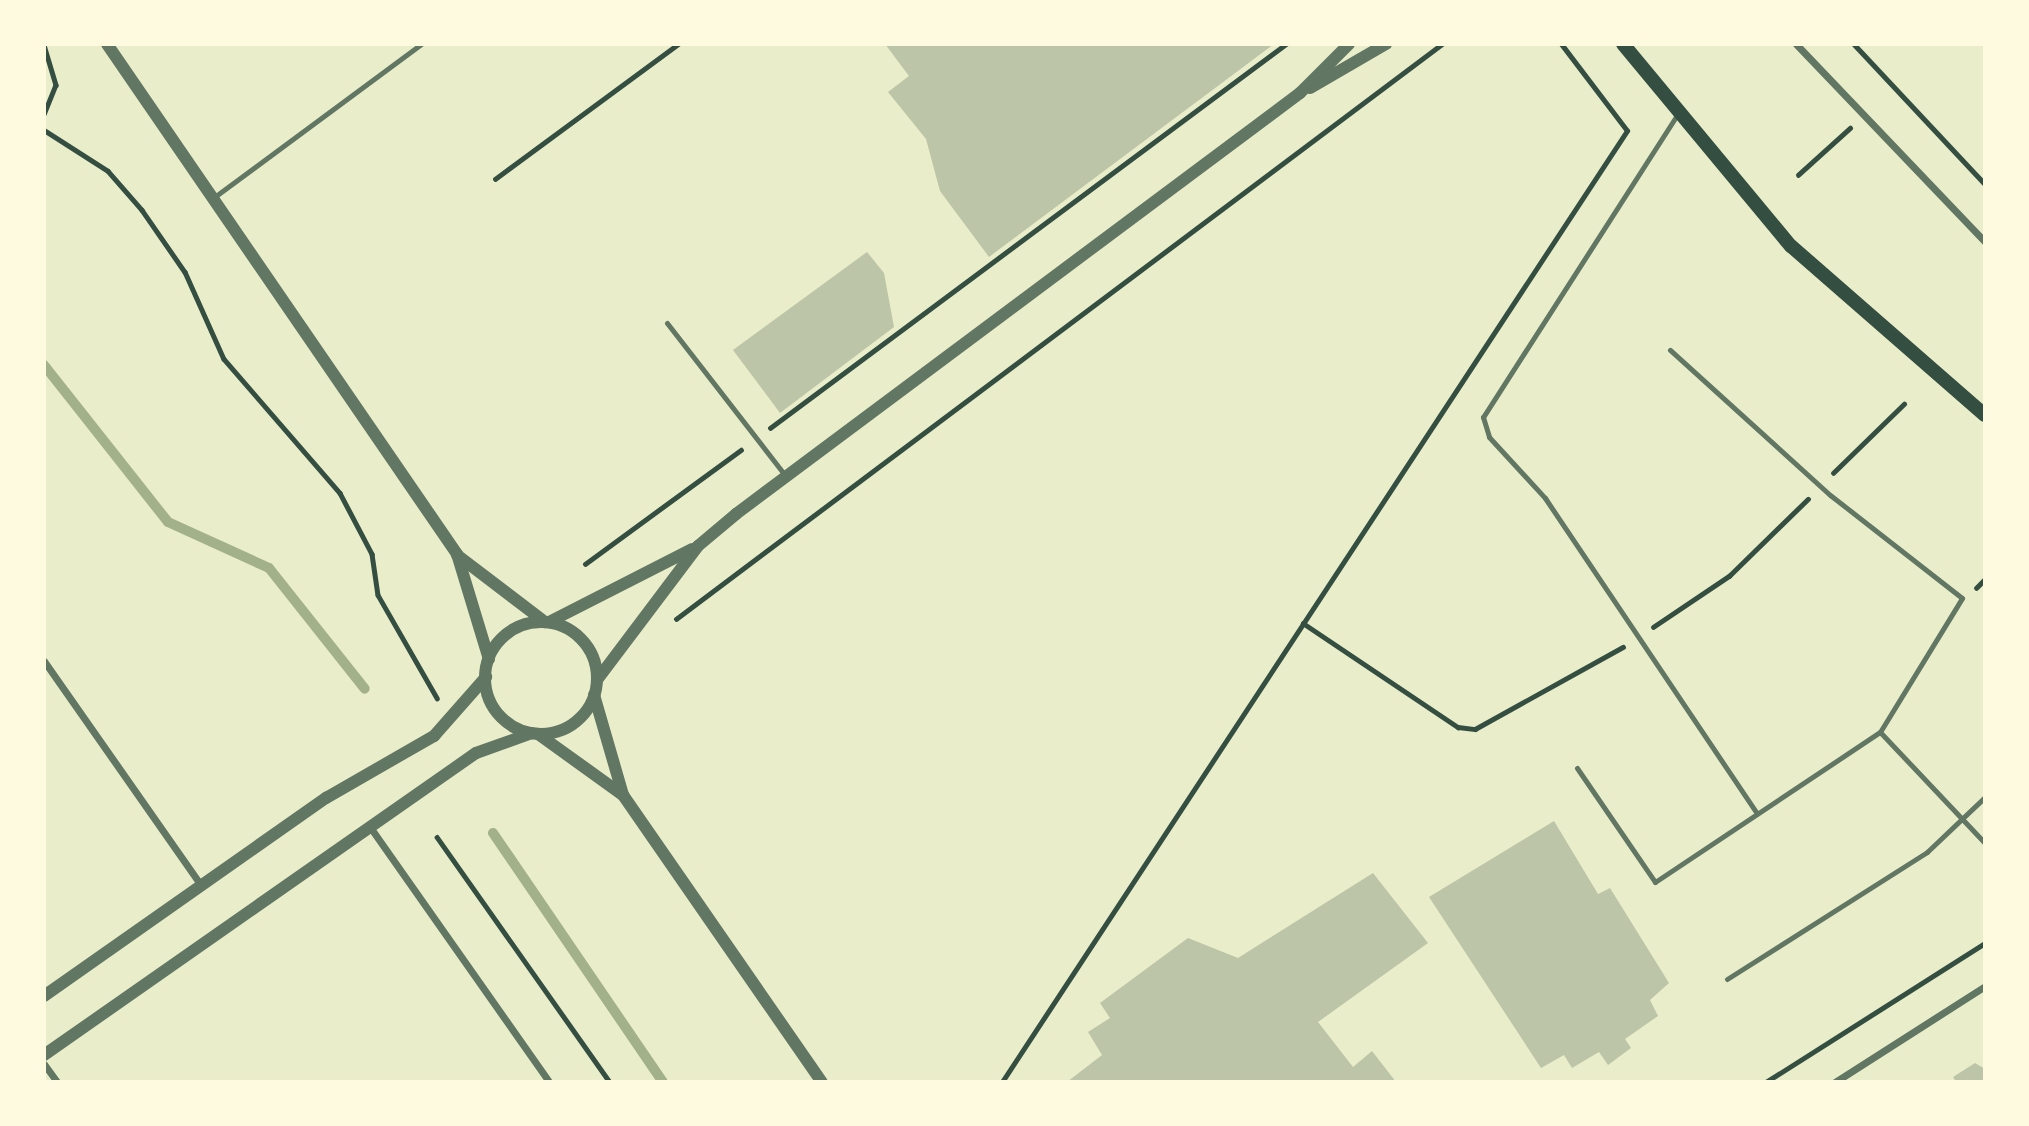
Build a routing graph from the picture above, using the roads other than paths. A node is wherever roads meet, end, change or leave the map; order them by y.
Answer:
1 (107, 44) edge
2 (421, 44) edge
3 (1349, 44) edge
4 (1386, 44) edge
5 (1623, 44) edge
6 (1796, 44) edge
7 (1300, 93) junction
8 (1677, 115) junction
9 (211, 200) junction
10 (1985, 242) edge
11 (667, 323) dead end
12 (1670, 350) dead end
13 (1985, 415) edge
14 (785, 475) junction
15 (698, 546) junction
16 (457, 554) junction
17 (546, 622) junction
18 (489, 659) junction
19 (44, 661) edge
20 (485, 677) junction
21 (597, 680) junction
22 (594, 695) junction
23 (1880, 732) junction
24 (534, 733) junction
25 (1577, 768) dead end
26 (623, 795) junction
27 (1985, 797) edge
28 (1757, 813) junction
29 (1964, 820) junction
30 (370, 827) junction
31 (1985, 843) edge
32 (201, 885) junction
33 (1727, 979) dead end
34 (1985, 986) edge
35 (44, 996) edge
36 (44, 1055) edge
37 (44, 1064) edge
38 (57, 1082) edge
39 (550, 1082) edge
40 (822, 1082) edge
41 (1835, 1082) edge

1 - 9 street
2 - 9 lane
3 - 7 street
4 - 7 street
5 - 8 main road
6 - 10 street
7 - 14 street
8 - 13 main road
8 - 28 lane
9 - 16 street
11 - 14 lane
12 - 23 lane
14 - 15 street
15 - 17 street
15 - 21 street
16 - 17 street
16 - 18 street
17 - 18 street
17 - 21 street
18 - 20 street
19 - 32 street
20 - 24 street
20 - 32 street
21 - 22 street
22 - 24 street
22 - 26 street
23 - 28 lane
23 - 29 lane
24 - 26 street
24 - 30 street
25 - 28 lane
26 - 40 street
27 - 29 lane
29 - 31 lane
29 - 33 lane
30 - 36 street
30 - 39 street
32 - 35 street
34 - 41 street
37 - 38 street

